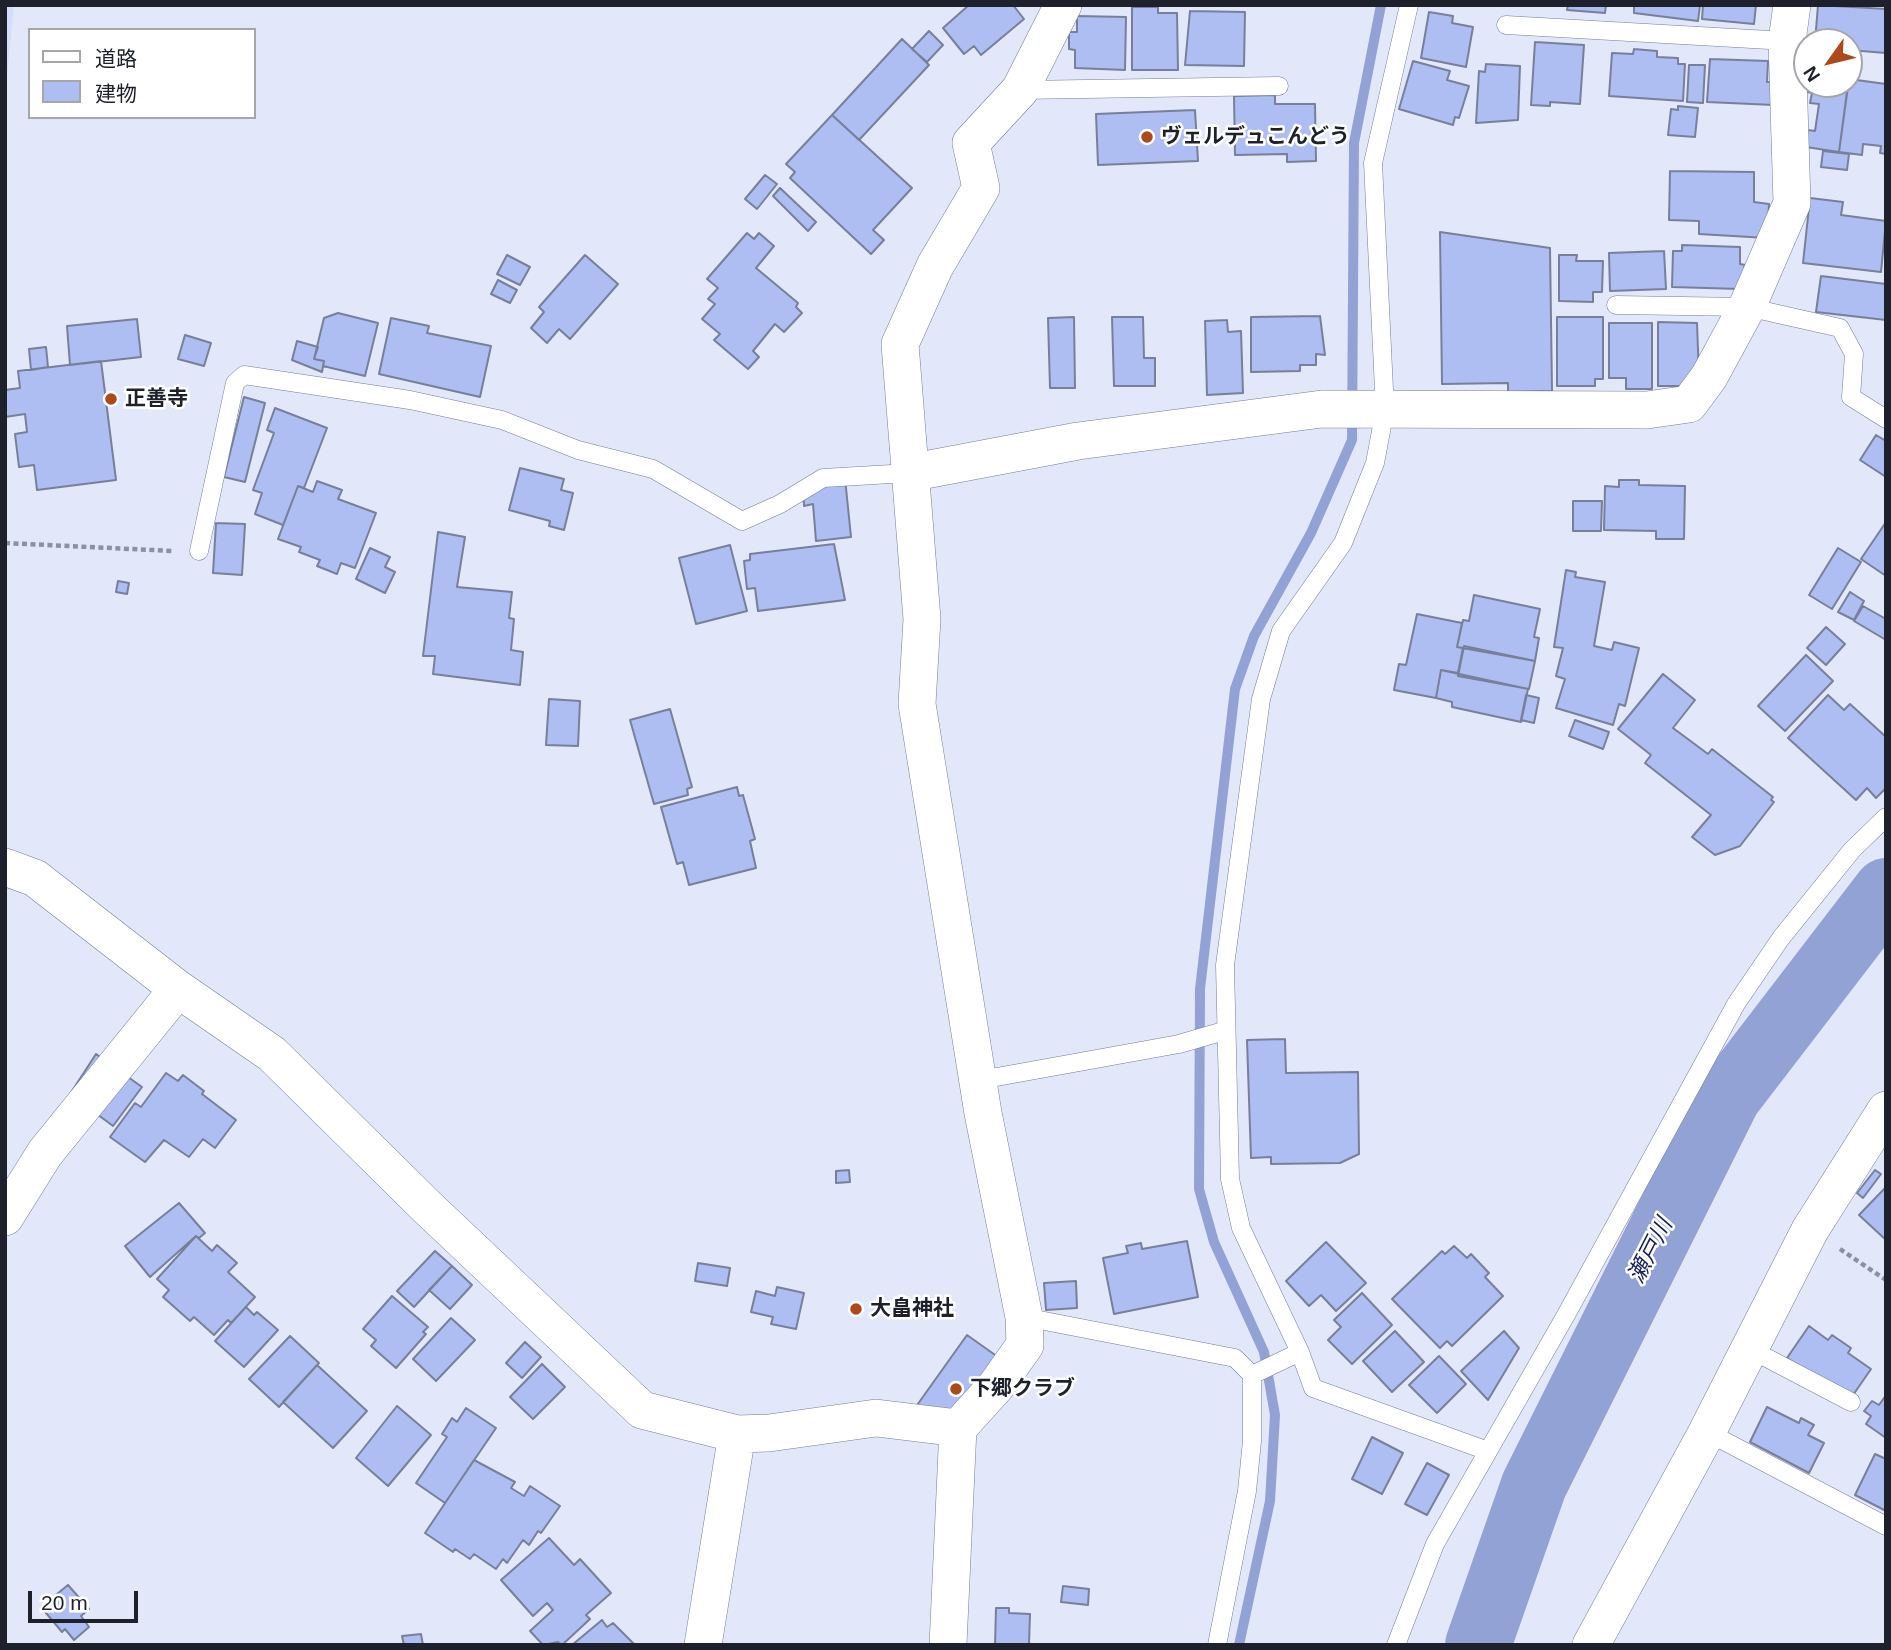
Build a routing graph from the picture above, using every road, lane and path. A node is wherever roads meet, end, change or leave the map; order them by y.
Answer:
1 (1063, 5) edge
2 (1409, 5) edge
3 (1792, 5) edge
4 (1506, 25) dead end
5 (1787, 41) junction
6 (1279, 86) dead end
7 (1020, 90) junction
8 (1616, 305) dead end
9 (1747, 307) junction
10 (1385, 410) junction
11 (1886, 419) edge
12 (909, 473) junction
13 (5, 543) edge
14 (199, 551) joint
15 (1886, 817) edge
16 (5, 867) edge
17 (178, 989) junction
18 (1224, 1031) junction
19 (980, 1080) junction
20 (1885, 1110) edge
21 (5, 1217) edge
22 (1810, 1230) junction
23 (1886, 1280) edge
24 (1024, 1317) junction
25 (1748, 1348) junction
26 (1300, 1352) junction
27 (1252, 1375) junction
28 (1851, 1402) dead end
29 (958, 1428) junction
30 (1707, 1432) junction
31 (737, 1434) junction
32 (1488, 1451) junction
33 (1886, 1526) edge
34 (703, 1645) edge
35 (948, 1645) edge
36 (1217, 1645) edge
37 (1396, 1645) edge
38 (1591, 1645) edge

1 - 7 street
2 - 10 lane
3 - 5 street
4 - 5 lane
5 - 9 street
6 - 7 lane
7 - 12 street
8 - 9 lane
9 - 10 street
9 - 11 lane
10 - 12 street
10 - 18 lane
12 - 14 lane
12 - 19 street
13 - 14 path
15 - 32 lane
16 - 17 street
17 - 21 street
17 - 31 street
18 - 19 lane
18 - 26 lane
19 - 24 street
20 - 22 street
22 - 23 path
22 - 25 street
24 - 27 lane
24 - 29 street
25 - 28 lane
25 - 30 street
26 - 27 lane
26 - 32 lane
27 - 36 lane
29 - 31 street
29 - 35 street
30 - 33 lane
30 - 38 street
31 - 34 street
32 - 37 lane

